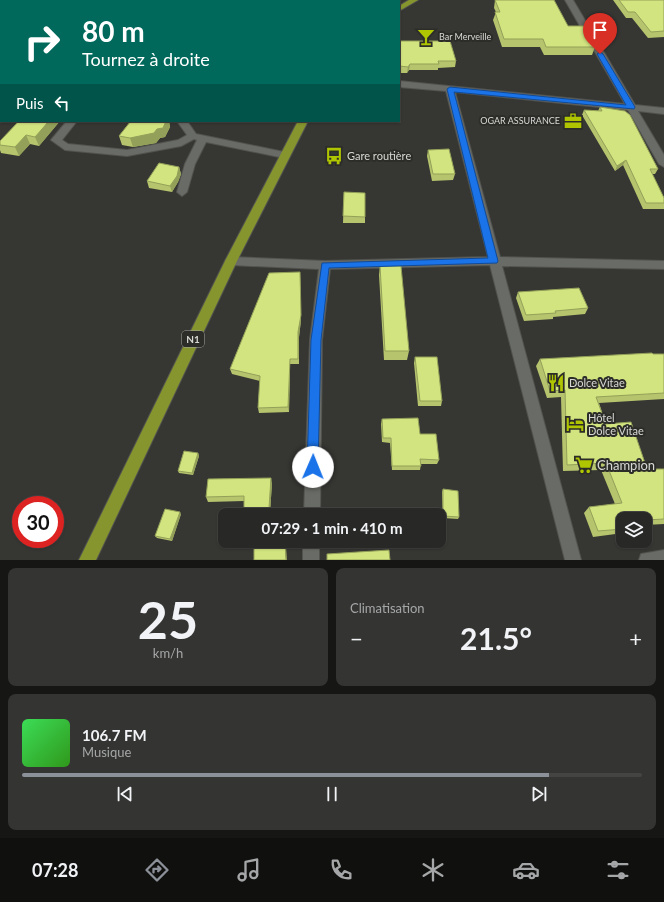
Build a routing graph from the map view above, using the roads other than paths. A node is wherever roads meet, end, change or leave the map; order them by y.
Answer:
1 (414, 0) edge
2 (569, 0) edge
3 (400, 8) edge
4 (400, 84) edge
5 (450, 89) junction
6 (632, 107) junction
7 (664, 111) edge
8 (71, 122) edge
9 (183, 122) edge
10 (302, 122) edge
11 (198, 137) junction
12 (284, 155) junction
13 (664, 164) edge
14 (182, 192) dead end
15 (231, 261) junction
16 (494, 261) junction
17 (325, 265) junction
18 (664, 265) edge
19 (312, 508) edge
20 (311, 548) edge
21 (664, 558) edge
22 (87, 560) edge
23 (311, 560) edge
24 (573, 560) edge
25 (647, 560) edge

1 - 3 highway
2 - 6 street
4 - 5 street
5 - 6 street
5 - 16 street
6 - 7 street
6 - 13 street
8 - 11 street
9 - 11 street
10 - 12 highway, N1
11 - 12 street
11 - 14 street
12 - 15 highway, N1
15 - 17 street
15 - 22 highway, N1
16 - 17 street
16 - 18 street
16 - 24 street
17 - 19 street
20 - 23 street
21 - 25 street

